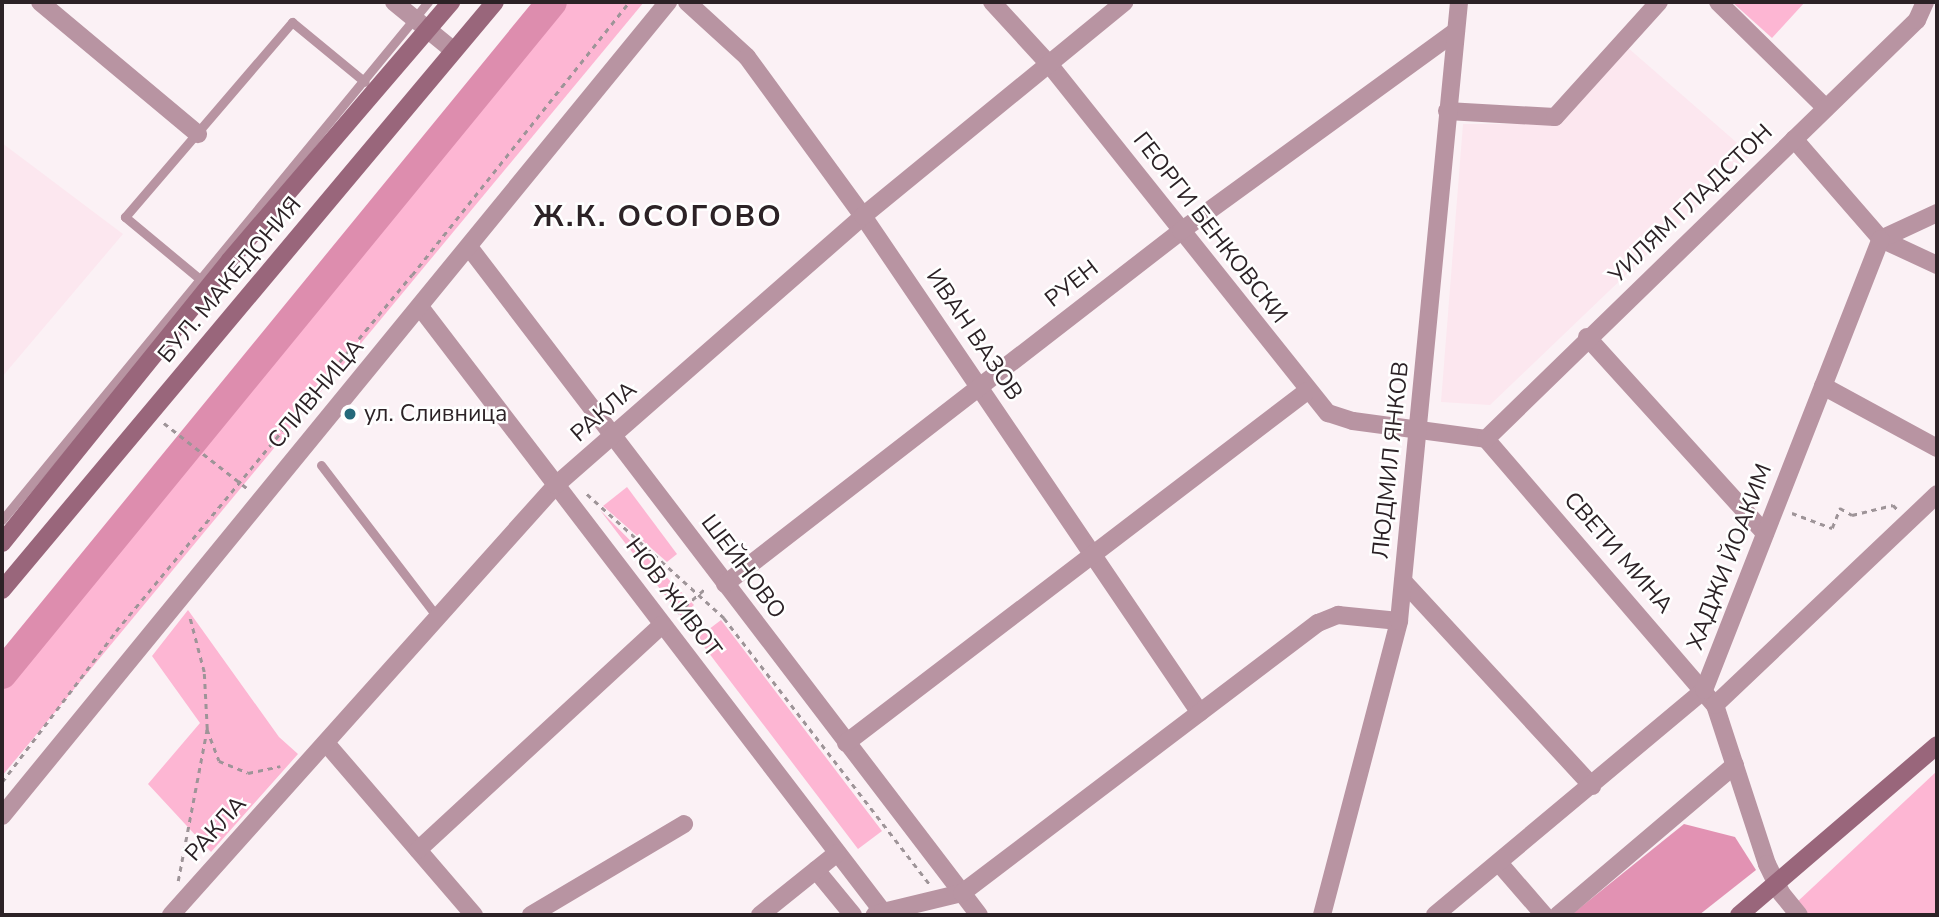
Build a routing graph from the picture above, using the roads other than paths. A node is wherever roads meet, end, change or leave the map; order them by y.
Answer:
1 (40, 2) edge
2 (394, 2) edge
3 (428, 2) edge
4 (451, 2) edge
5 (495, 2) edge
6 (668, 2) edge
7 (687, 2) edge
8 (992, 2) edge
9 (1124, 2) edge
10 (1459, 2) edge
11 (1658, 2) edge
12 (1718, 2) edge
13 (1926, 2) edge
14 (412, 20) junction
15 (427, 31) junction
16 (1456, 31) junction
17 (454, 51) junction
18 (1049, 64) junction
19 (362, 80) junction
20 (377, 92) junction
21 (1826, 108) junction
22 (1447, 111) junction
23 (198, 134) junction
24 (1794, 139) junction
25 (1937, 214) edge
26 (863, 216) junction
27 (1181, 231) junction
28 (1881, 239) junction
29 (469, 247) junction
30 (1937, 265) edge
31 (201, 279) junction
32 (420, 307) junction
33 (1587, 337) junction
34 (1823, 386) junction
35 (980, 387) junction
36 (1307, 391) junction
37 (1420, 430) junction
38 (613, 436) junction
39 (1486, 439) junction
40 (1937, 448) edge
41 (321, 465) dead end
42 (556, 485) junction
43 (1937, 494) edge
44 (2, 520) edge
45 (1765, 533) junction
46 (2, 542) edge
47 (1094, 555) junction
48 (722, 580) junction
49 (1403, 581) junction
50 (2, 590) edge
51 (438, 618) junction
52 (1399, 621) junction
53 (662, 625) junction
54 (1704, 690) junction
55 (1715, 705) junction
56 (1200, 713) junction
57 (326, 743) junction
58 (846, 743) junction
59 (1937, 745) edge
60 (1735, 765) junction
61 (1592, 786) junction
62 (2, 816) edge
63 (684, 824) dead end
64 (418, 850) junction
65 (837, 853) junction
66 (1499, 863) junction
67 (816, 870) junction
68 (1779, 888) junction
69 (962, 893) junction
70 (879, 914) edge
71 (172, 915) edge
72 (474, 915) edge
73 (531, 915) edge
74 (760, 915) edge
75 (853, 915) edge
76 (979, 915) edge
77 (1322, 915) edge
78 (1436, 915) edge
79 (1544, 915) edge
80 (1558, 915) edge
81 (1739, 915) edge
82 (1800, 915) edge

1 - 23 street
2 - 14 street
3 - 14 lane
4 - 15 street, БУЛ. МАКЕДОНИЯ
5 - 17 street, БУЛ. МАКЕДОНИЯ
6 - 29 street, СЛИВНИЦА
7 - 26 street, ИВАН ВАЗОВ
8 - 18 street, ГЕОРГИ БЕНКОВСКИ
9 - 18 street, РАКЛА
10 - 16 street, ЛЮДМИЛ ЯНКОВ
11 - 22 street
12 - 21 street
13 - 21 street, УИЛЯМ ГЛАДСТОН
14 - 15 street
14 - 19 lane
15 - 17 street
15 - 20 street, БУЛ. МАКЕДОНИЯ
16 - 22 street, ЛЮДМИЛ ЯНКОВ
16 - 27 street, РУЕН
17 - 50 street, БУЛ. МАКЕДОНИЯ
18 - 26 street, РАКЛА
18 - 27 street, ГЕОРГИ БЕНКОВСКИ
19 - 20 lane
19 - 23 lane
19 - 31 lane
20 - 46 street, БУЛ. МАКЕДОНИЯ
21 - 24 street, УИЛЯМ ГЛАДСТОН
22 - 37 street, ЛЮДМИЛ ЯНКОВ
23 - 31 lane
24 - 28 street
24 - 33 street, УИЛЯМ ГЛАДСТОН
25 - 28 street
26 - 35 street, ИВАН ВАЗОВ
26 - 38 street, РАКЛА
27 - 35 street, РУЕН
27 - 36 street, ГЕОРГИ БЕНКОВСКИ
28 - 30 street
28 - 34 street, ХАДЖИ ЙОАКИМ
29 - 32 street, СЛИВНИЦА
29 - 38 street, ШЕЙНОВО
31 - 44 lane
32 - 42 street, НОВ ЖИВОТ
32 - 62 street, СЛИВНИЦА
33 - 39 street, УИЛЯМ ГЛАДСТОН
33 - 45 street
34 - 40 street
34 - 45 street, ХАДЖИ ЙОАКИМ
35 - 47 street, ИВАН ВАЗОВ
35 - 48 street, РУЕН
36 - 37 street, ГЕОРГИ БЕНКОВСКИ
36 - 47 street
37 - 39 street
37 - 49 street, ЛЮДМИЛ ЯНКОВ
38 - 42 street, РАКЛА
38 - 48 street, ШЕЙНОВО
39 - 54 street, СВЕТИ МИНА
41 - 51 lane
42 - 51 street, РАКЛА
42 - 53 street, НОВ ЖИВОТ
43 - 55 street
45 - 54 street, ХАДЖИ ЙОАКИМ
47 - 56 street, ИВАН ВАЗОВ
47 - 58 street
48 - 58 street, ШЕЙНОВО
49 - 52 street, ЛЮДМИЛ ЯНКОВ
49 - 61 street
51 - 57 street, РАКЛА
52 - 56 street
52 - 77 street, ЛЮДМИЛ ЯНКОВ
53 - 64 street
53 - 65 street, НОВ ЖИВОТ
54 - 55 street, СВЕТИ МИНА
54 - 61 street, ХАДЖИ ЙОАКИМ
55 - 60 street, СВЕТИ МИНА
56 - 69 street
57 - 64 street
57 - 71 street, РАКЛА
58 - 69 street, ШЕЙНОВО
59 - 68 street
60 - 68 street, СВЕТИ МИНА
60 - 80 street
61 - 66 street, ХАДЖИ ЙОАКИМ
63 - 73 street
64 - 72 street
65 - 67 street
65 - 70 street, НОВ ЖИВОТ
66 - 78 street, ХАДЖИ ЙОАКИМ
66 - 79 street
67 - 74 street
67 - 75 street
68 - 81 street
68 - 82 street, СВЕТИ МИНА
69 - 70 street
69 - 76 street, ШЕЙНОВО

